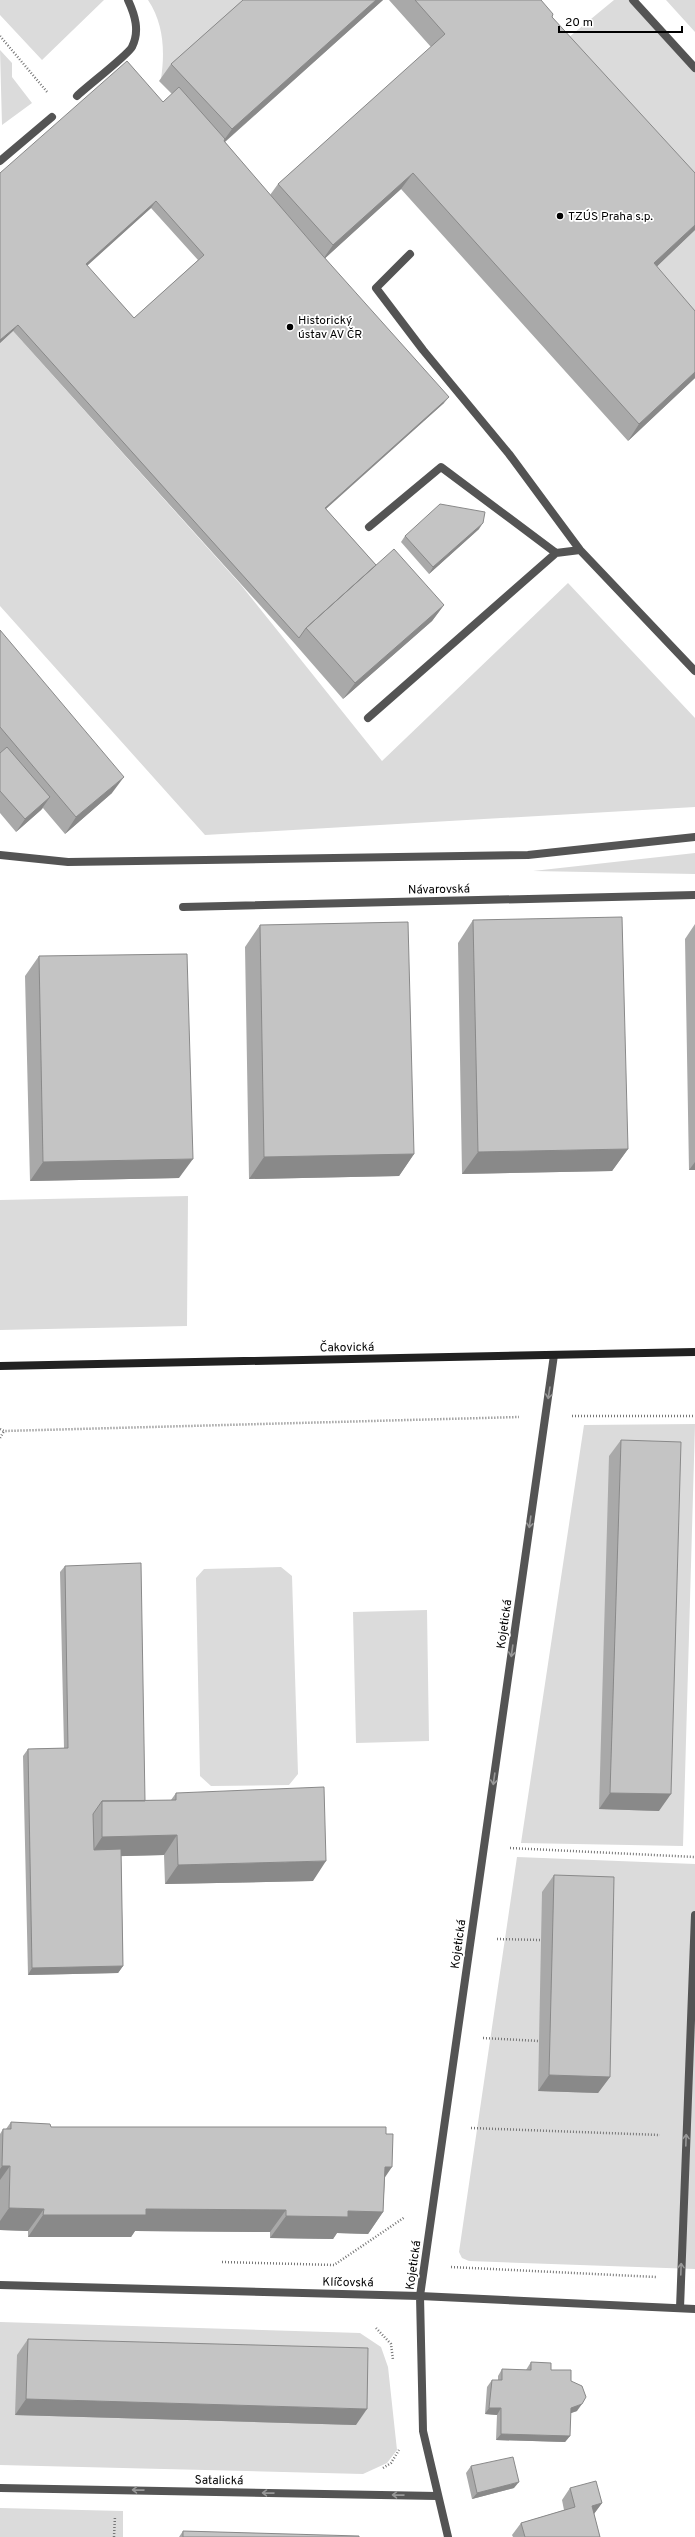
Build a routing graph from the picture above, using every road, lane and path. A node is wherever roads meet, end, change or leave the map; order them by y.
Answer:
1 (128, 0) edge
2 (633, 0) edge
3 (0, 36) edge
4 (695, 68) edge
5 (77, 96) dead end
6 (53, 99) dead end
7 (52, 117) dead end
8 (0, 161) edge
9 (410, 254) dead end
10 (369, 527) dead end
11 (580, 550) junction
12 (556, 552) junction
13 (695, 671) edge
14 (368, 718) dead end
15 (695, 837) edge
16 (0, 855) edge
17 (695, 895) edge
18 (183, 907) dead end
19 (695, 1352) edge
20 (554, 1355) junction
21 (0, 1366) edge
22 (545, 1416) junction
23 (695, 1416) edge
24 (0, 1429) edge
25 (4, 1431) junction
26 (0, 1438) edge
27 (510, 1848) dead end
28 (695, 1856) edge
29 (695, 1915) edge
30 (496, 1939) dead end
31 (541, 1940) dead end
32 (481, 2038) dead end
33 (539, 2041) dead end
34 (469, 2128) dead end
35 (686, 2136) junction
36 (435, 2197) junction
37 (215, 2262) dead end
38 (449, 2267) dead end
39 (681, 2278) junction
40 (0, 2285) edge
41 (420, 2296) junction
42 (680, 2308) junction
43 (695, 2309) edge
44 (376, 2328) dead end
45 (394, 2368) dead end
46 (402, 2446) dead end
47 (380, 2469) dead end
48 (0, 2488) edge
49 (437, 2496) junction
50 (115, 2511) dead end
51 (114, 2537) edge
52 (448, 2537) edge

1 - 5 street
2 - 4 street
3 - 6 path
7 - 8 street
9 - 11 street
10 - 12 street
11 - 12 street
11 - 13 street
12 - 14 street
15 - 16 street
17 - 18 street, Návarovská
19 - 20 main road, Čakovická
20 - 21 main road, Čakovická
20 -> 22 street, Kojetická
22 - 23 path
22 - 25 path
22 -> 36 street, Kojetická
24 - 25 path
25 - 26 path
27 - 28 path
29 - 35 street
30 - 31 path
32 - 33 path
34 - 35 path
39 -> 35 street
36 - 37 path
36 - 41 street, Kojetická
38 - 39 path
39 - 42 street
40 - 41 street, Klíčovská
41 - 42 street, Klíčovská
41 - 49 street, Kojetická
42 - 43 street, Klíčovská
44 - 45 path
46 - 47 path
49 -> 48 street, Satalická
49 - 52 street, Kojetická
50 - 51 path

